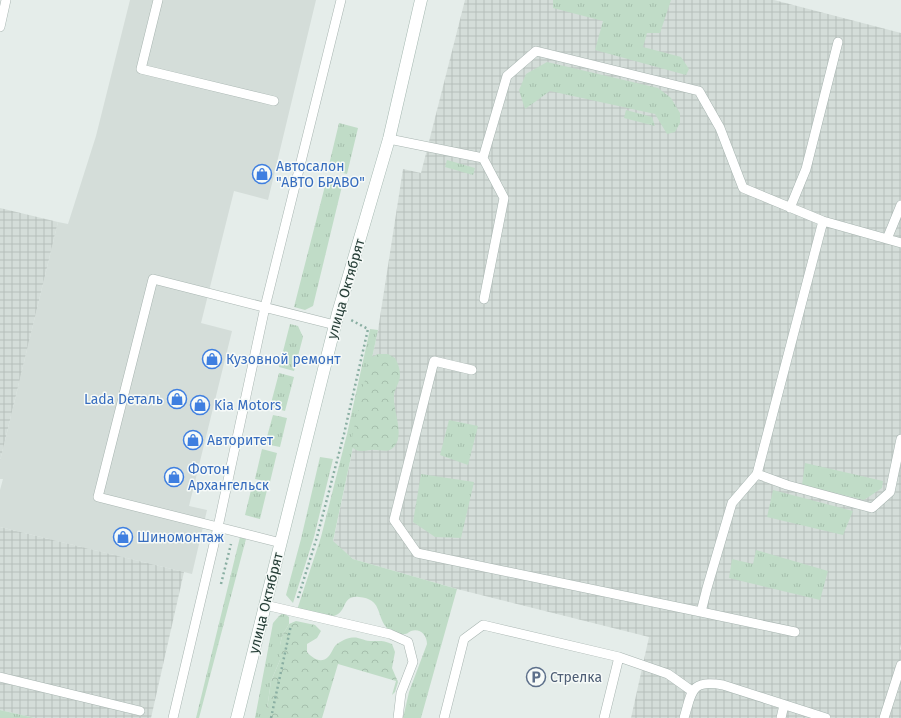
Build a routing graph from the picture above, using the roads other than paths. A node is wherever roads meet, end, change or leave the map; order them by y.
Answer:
1 (6, 0) edge
2 (158, 0) edge
3 (341, 0) edge
4 (421, 0) edge
5 (0, 27) edge
6 (838, 42) dead end
7 (274, 101) dead end
8 (389, 139) junction
9 (483, 158) junction
10 (901, 205) edge
11 (790, 208) junction
12 (823, 221) junction
13 (887, 239) junction
14 (901, 243) edge
15 (484, 299) dead end
16 (265, 307) junction
17 (337, 319) junction
18 (472, 370) dead end
19 (901, 439) edge
20 (757, 474) junction
21 (218, 527) junction
22 (281, 543) junction
23 (265, 606) junction
24 (701, 612) junction
25 (795, 632) dead end
26 (619, 658) junction
27 (901, 665) edge
28 (0, 677) edge
29 (692, 691) junction
30 (784, 705) junction
31 (140, 711) dead end
32 (173, 718) edge
33 (237, 718) edge
34 (398, 718) edge
35 (444, 718) edge
36 (604, 718) edge
37 (684, 718) edge
38 (781, 718) edge
39 (826, 718) edge
40 (884, 718) edge

1 - 5 lane
2 - 7 lane
3 - 16 lane
4 - 8 street, улица Октябрят
6 - 11 lane
8 - 9 lane
8 - 17 street, улица Октябрят
9 - 11 lane
9 - 15 lane
10 - 13 lane
11 - 12 lane
12 - 13 lane
12 - 20 lane
13 - 14 lane
16 - 17 lane
16 - 21 lane
16 - 21 lane
17 - 22 street, улица Октябрят
18 - 24 lane
19 - 20 lane
20 - 24 lane
21 - 22 lane
21 - 32 lane
22 - 23 street, улица Октябрят
23 - 33 street, улица Октябрят
23 - 34 lane
24 - 25 lane
26 - 29 lane
26 - 35 lane
26 - 36 lane
27 - 40 lane
28 - 31 lane
29 - 30 lane
29 - 37 lane
30 - 38 lane
30 - 39 lane

